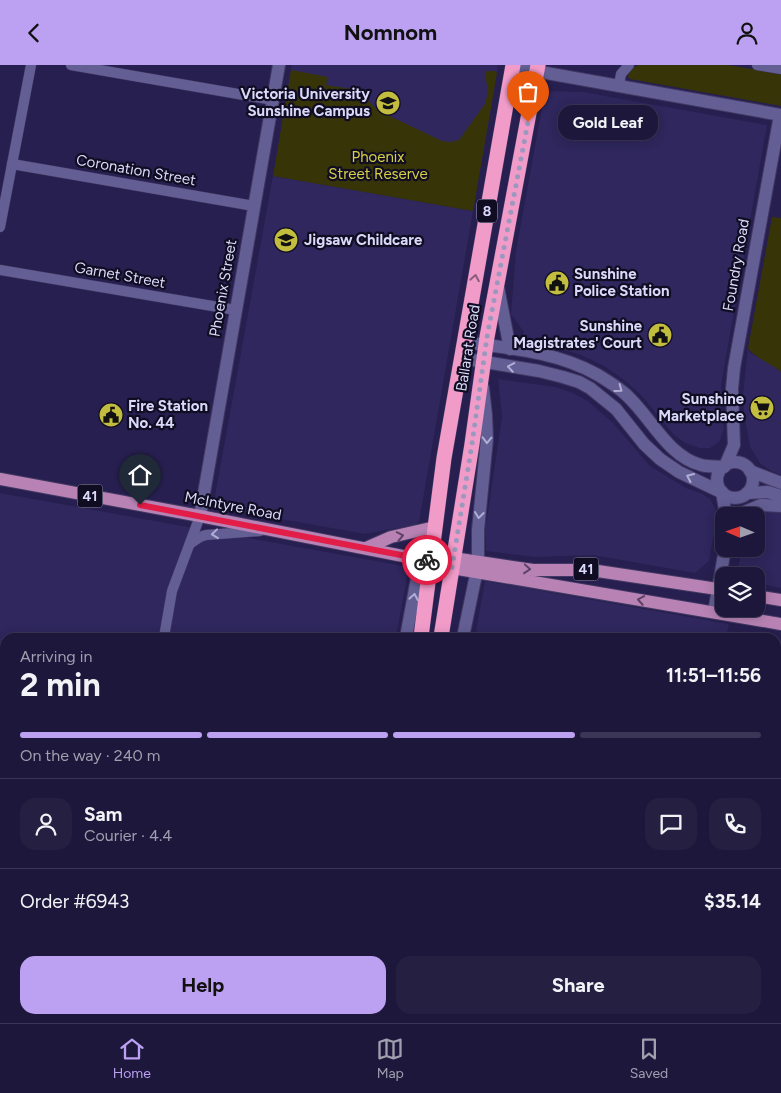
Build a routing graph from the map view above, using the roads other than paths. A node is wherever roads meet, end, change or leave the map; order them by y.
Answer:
1 (31, 65) edge
2 (71, 65) edge
3 (279, 65) edge
4 (629, 65) edge
5 (756, 65) edge
6 (513, 66) edge
7 (537, 68) edge
8 (781, 69) edge
9 (619, 85) junction
10 (273, 100) junction
11 (780, 115) edge
12 (12, 163) junction
13 (4, 187) edge
14 (254, 206) junction
15 (0, 227) edge
16 (0, 270) edge
17 (497, 282) junction
18 (236, 310) junction
19 (464, 343) junction
20 (486, 345) junction
21 (510, 349) junction
22 (461, 358) junction
23 (482, 369) junction
24 (733, 423) junction
25 (724, 466) junction
26 (749, 470) junction
27 (0, 479) edge
28 (781, 483) edge
29 (721, 492) junction
30 (747, 493) junction
31 (781, 496) edge
32 (781, 506) edge
33 (728, 507) edge
34 (738, 507) edge
35 (756, 507) edge
36 (200, 516) junction
37 (435, 527) junction
38 (275, 530) junction
39 (191, 543) junction
40 (366, 549) junction
41 (430, 560) junction
42 (452, 563) junction
43 (473, 566) junction
44 (715, 589) edge
45 (765, 597) edge
46 (781, 600) edge
47 (715, 609) edge
48 (714, 612) junction
49 (781, 623) edge
50 (165, 633) edge
51 (407, 633) edge
52 (421, 633) edge
53 (442, 633) edge
54 (462, 633) edge

1 - 12 street
2 - 10 street
3 - 10 street, Phoenix Street
4 - 9 street
5 - 8 street
6 - 7 street
19 -> 6 highway, Ballarat Road / 8
7 - 9 street
7 - 17 highway, Ballarat Road / 8
9 - 11 street
10 - 14 street, Phoenix Street
11 - 24 street, Foundry Road
12 - 13 street
12 - 14 street, Coronation Street
13 - 15 street
14 - 18 street, Phoenix Street
16 - 18 street, Garnet Street
17 - 20 highway, Ballarat Road / 8
17 - 21 street
18 - 36 street, Phoenix Street
19 - 20 street
19 - 22 highway, Ballarat Road / 8
20 - 21 street
20 - 23 highway, Ballarat Road / 8
21 -> 25 street
22 - 23 street
22 - 37 highway, Ballarat Road / 8
29 -> 23 street
23 - 42 highway, Ballarat Road / 8
23 -> 43 street
24 - 25 street, Foundry Road
24 - 26 street, Foundry Road
25 - 26 street
25 - 29 street
26 - 28 street
26 - 30 street
27 - 36 main road, McIntyre Road / 41
29 - 30 street
29 - 33 street
30 - 31 street
30 - 34 street
32 - 35 street
36 - 38 main road, McIntyre Road / 41
36 - 39 street
40 -> 37 main road
37 - 41 highway, Ballarat Road / 8
38 -> 39 street
38 - 40 main road, McIntyre Road / 41
39 - 50 street
40 - 41 main road, McIntyre Road / 41
41 - 42 main road, 41
51 -> 41 street
41 - 52 highway, Ballarat Road / 8
42 - 43 main road, 41
42 - 53 highway, Ballarat Road / 8
43 -> 44 main road, 41
48 -> 43 main road, 41
43 - 54 street
45 - 46 main road
47 - 48 street
48 - 49 main road, 41

